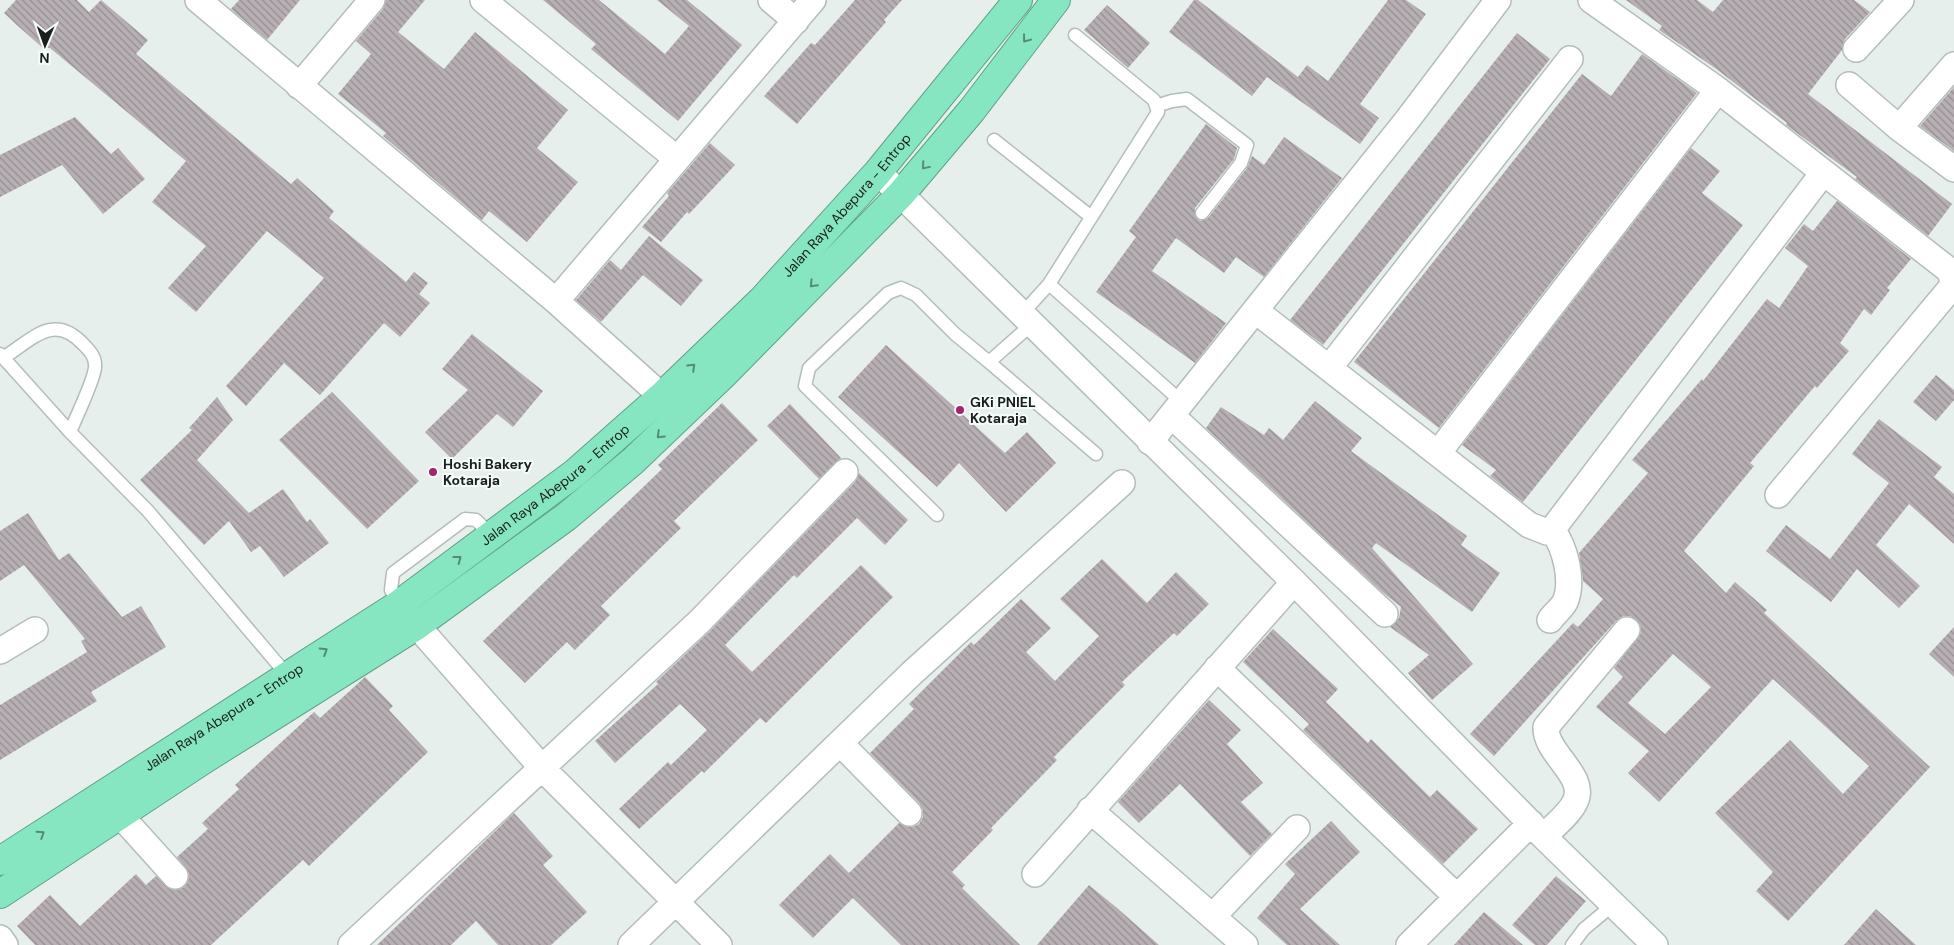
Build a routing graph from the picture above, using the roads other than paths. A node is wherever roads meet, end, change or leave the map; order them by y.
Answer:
1 (198, 0) edge
2 (372, 0) edge
3 (483, 0) edge
4 (771, 0) edge
5 (814, 0) edge
6 (1018, 0) edge
7 (1056, 0) edge
8 (1498, 0) edge
9 (1591, 0) edge
10 (1901, 0) edge
11 (796, 21) junction
12 (1075, 35) dead end
13 (1856, 49) dead end
14 (1570, 59) dead end
15 (1954, 65) edge
16 (1849, 85) dead end
17 (299, 86) junction
18 (1718, 90) junction
19 (1156, 106) junction
20 (1899, 128) junction
21 (994, 140) dead end
22 (677, 159) junction
23 (1954, 169) edge
24 (878, 172) junction
25 (1823, 173) junction
26 (901, 194) junction
27 (1202, 213) dead end
28 (1090, 216) junction
29 (1049, 284) junction
30 (556, 301) junction
31 (1256, 311) junction
32 (1027, 320) junction
33 (2, 356) edge
34 (989, 362) junction
35 (1329, 368) junction
36 (661, 396) junction
37 (1177, 409) junction
38 (682, 413) junction
39 (70, 432) junction
40 (1150, 442) junction
41 (1438, 453) junction
42 (1096, 454) dead end
43 (845, 472) dead end
44 (1122, 483) dead end
45 (1778, 495) dead end
46 (937, 515) dead end
47 (1552, 530) junction
48 (1294, 582) junction
49 (398, 605) junction
50 (1385, 614) dead end
51 (1550, 620) dead end
52 (416, 626) junction
53 (35, 630) dead end
54 (1627, 630) dead end
55 (0, 651) edge
56 (1217, 668) junction
57 (287, 675) junction
58 (840, 742) junction
59 (543, 768) junction
60 (1090, 810) junction
61 (909, 812) dead end
62 (120, 815) junction
63 (1298, 828) dead end
64 (1537, 830) junction
65 (0, 861) edge
66 (1035, 874) dead end
67 (175, 876) dead end
68 (0, 894) edge
69 (1457, 897) junction
70 (675, 902) junction
71 (1614, 904) junction
72 (1213, 916) junction
73 (0, 938) edge
74 (5, 945) edge
75 (350, 945) edge
76 (630, 945) edge
77 (719, 945) edge
78 (1245, 945) edge
79 (1410, 945) edge
80 (1572, 945) edge
81 (1655, 945) edge

1 - 17 street
2 - 17 street
3 - 22 street
4 - 11 street
5 - 11 street
6 - 24 highway, Jalan Raya Abepura - Entrop
7 -> 26 highway
8 - 31 street
9 - 18 street
10 - 13 street
11 - 22 street
12 - 19 lane
14 - 35 street
15 - 20 street
16 - 20 street
17 - 30 street
18 - 25 street
18 - 41 street
19 - 27 lane
19 - 28 lane
20 - 23 street
21 - 28 lane
22 - 30 street
24 - 26 street
36 -> 24 highway, Jalan Raya Abepura - Entrop
25 - 45 street
25 - 47 street
26 - 32 street
26 -> 38 highway
28 - 29 lane
29 - 32 lane
29 - 37 lane
30 - 36 street
31 - 35 street
31 - 37 street
32 - 34 lane
32 - 40 street
33 - 39 lane
33 - 39 lane
34 - 42 lane
34 - 46 lane
35 - 41 street
36 - 38 street
49 -> 36 highway, Jalan Raya Abepura - Entrop
37 - 40 street
37 - 50 street
38 -> 52 highway
39 - 57 lane
40 - 48 street
41 - 47 street
43 - 59 street
44 - 58 street
47 - 51 street
48 - 56 street
48 - 64 street
49 - 52 street
57 -> 49 highway, Jalan Raya Abepura - Entrop
52 - 59 street
52 - 62 highway
53 - 55 street
54 - 64 street
56 - 60 street
56 - 69 street
65 -> 57 highway, Jalan Raya Abepura - Entrop
58 - 61 street
58 - 70 street
59 - 70 street
59 - 75 street
60 - 66 street
60 - 72 street
62 - 67 street
62 - 68 highway
63 - 72 street
64 - 69 street
64 - 71 street
69 - 79 street
70 - 76 street
70 - 77 street
71 - 80 lane
71 - 81 street
72 - 78 street
73 - 74 street

